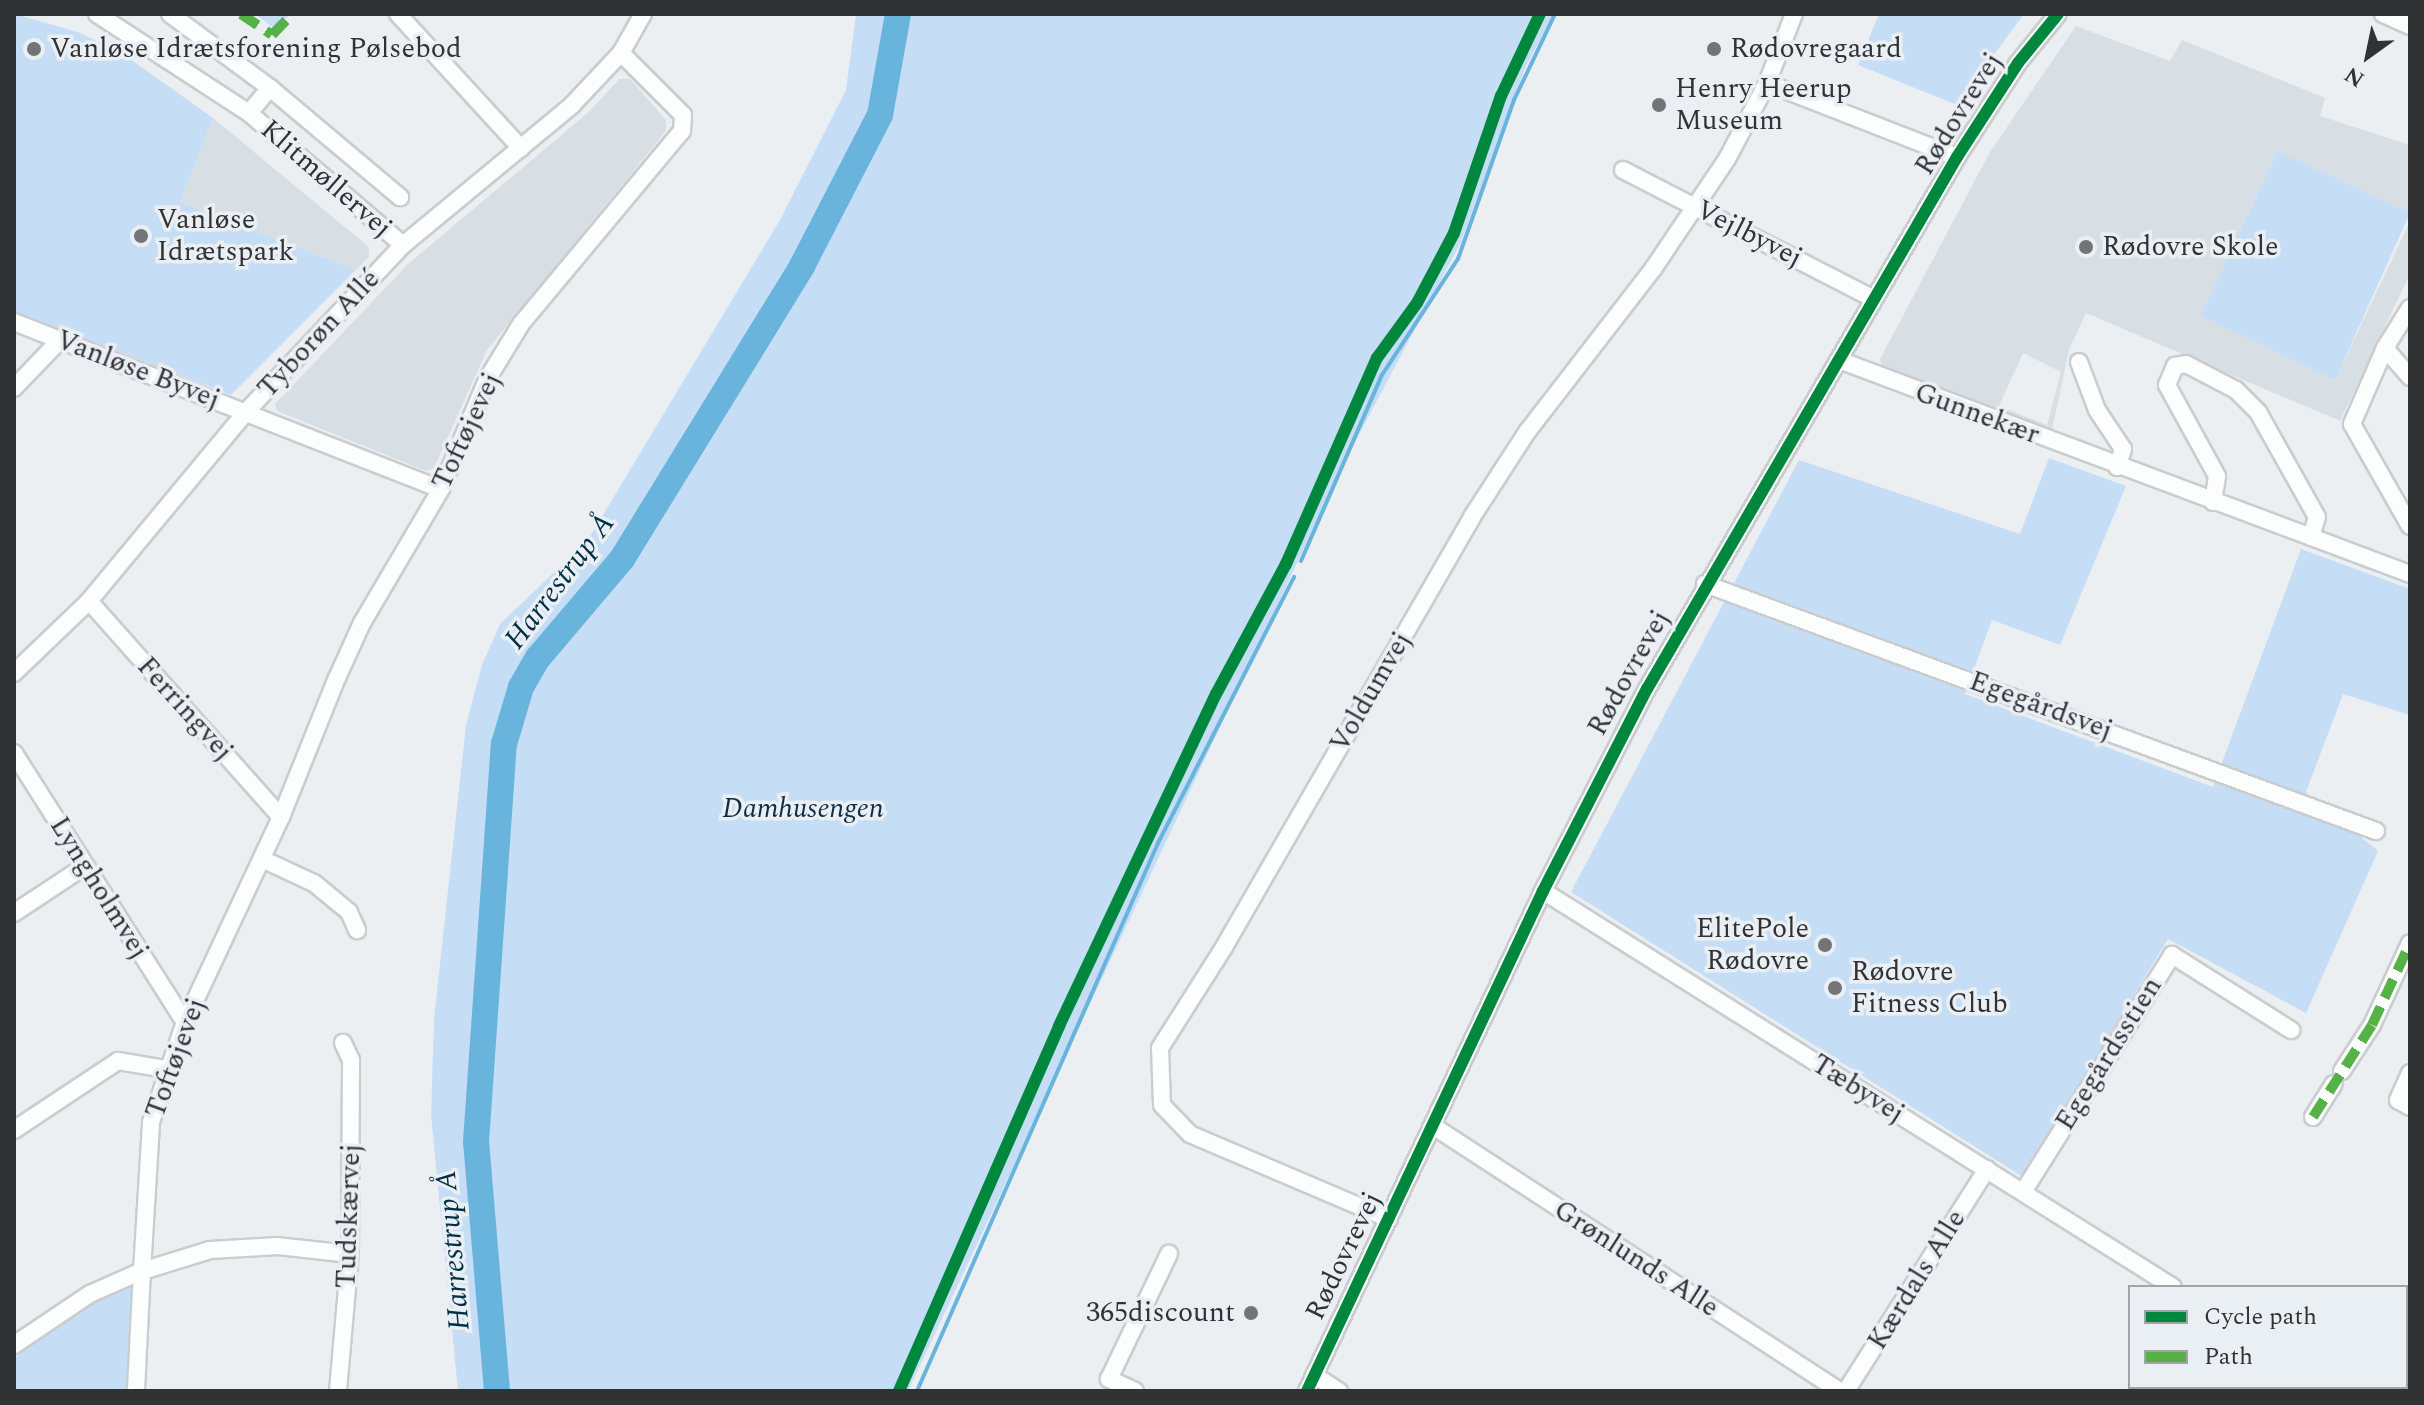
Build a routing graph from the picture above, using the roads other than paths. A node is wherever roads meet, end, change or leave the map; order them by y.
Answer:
1 (97, 14) edge
2 (170, 14) edge
3 (398, 14) edge
4 (643, 14) edge
5 (1794, 14) edge
6 (2058, 14) edge
7 (2383, 14) edge
8 (2410, 26) edge
9 (621, 53) junction
10 (1767, 83) junction
11 (270, 88) junction
12 (249, 113) junction
13 (521, 148) junction
14 (1957, 157) junction
15 (1623, 170) dead end
16 (400, 197) dead end
17 (1698, 207) junction
18 (403, 245) junction
19 (1874, 299) junction
20 (2410, 308) edge
21 (14, 322) edge
22 (60, 340) junction
23 (2385, 348) junction
24 (1839, 360) junction
25 (2079, 362) dead end
26 (2410, 377) edge
27 (14, 388) edge
28 (246, 412) junction
29 (2117, 467) junction
30 (441, 489) junction
31 (2213, 502) junction
32 (2410, 526) edge
33 (2311, 537) junction
34 (2410, 574) edge
35 (1705, 584) junction
36 (89, 601) junction
37 (14, 673) edge
38 (14, 753) edge
39 (281, 817) junction
40 (2376, 831) dead end
41 (262, 859) junction
42 (85, 866) junction
43 (1543, 891) junction
44 (14, 913) edge
45 (357, 930) dead end
46 (2410, 943) edge
47 (182, 1028) junction
48 (2291, 1030) dead end
49 (343, 1043) dead end
50 (166, 1069) junction
51 (2410, 1073) edge
52 (2410, 1107) edge
53 (2313, 1117) dead end
54 (1433, 1126) junction
55 (14, 1130) edge
56 (1987, 1169) junction
57 (2023, 1192) junction
58 (1389, 1219) junction
59 (350, 1254) junction
60 (1169, 1254) dead end
61 (142, 1271) junction
62 (2170, 1285) edge
63 (14, 1345) edge
64 (1314, 1375) junction
65 (136, 1391) edge
66 (338, 1391) edge
67 (1135, 1391) edge
68 (1307, 1391) edge
69 (1339, 1391) edge
70 (1843, 1391) edge

1 - 12 street, Klitmøllervej
2 - 11 street, Klitmøllervej
3 - 13 street
4 - 9 street, Tyborøn Allé
5 - 10 street, Voldumvej
6 - 14 street, Rødovrevej
7 - 8 street
9 - 13 street, Tyborøn Allé
9 - 30 street, Toftøjevej
10 - 14 street
10 - 17 street, Voldumvej
11 - 12 street, Klitmøllervej
11 - 16 street, Klitmøllervej
12 - 18 street, Klitmøllervej
13 - 18 street, Tyborøn Allé
14 - 19 street, Rødovrevej
15 - 17 street, Vejlbyvej
17 - 19 street, Vejlbyvej
17 - 58 street, Voldumvej
18 - 28 street, Tyborøn Allé
19 - 24 street, Rødovrevej
20 - 23 street
21 - 22 street, Vanløse Byvej
22 - 27 street
22 - 28 street, Vanløse Byvej
23 - 26 street
23 - 32 street
24 - 29 street, Gunnekær
24 - 35 street, Rødovrevej
25 - 29 street
28 - 30 street, Vanløse Byvej
28 - 36 street, Tyborøn Allé
29 - 31 street, Gunnekær
30 - 39 street, Toftøjevej
31 - 33 street, Gunnekær
31 - 33 street
33 - 34 street, Gunnekær
35 - 40 street, Egegårdsvej
35 - 43 street, Rødovrevej
36 - 37 street, Tyborøn Allé
36 - 39 street, Ferringvej
38 - 42 street, Lyngholmvej
39 - 41 street, Toftøjevej
41 - 45 street
41 - 47 street, Toftøjevej
42 - 44 street
42 - 47 street, Lyngholmvej
43 - 54 street, Rødovrevej
43 - 56 street, Tæbyvej
46 - 53 street
47 - 50 street, Toftøjevej
48 - 57 street, Egegårdsstien
49 - 59 street, Tudskærvej
50 - 55 street
50 - 61 street, Toftøjevej
51 - 52 street
54 - 58 street, Rødovrevej
54 - 70 street, Grønlunds Alle
56 - 57 street, Tæbyvej
56 - 70 street, Kærdals Alle
57 - 62 street, Tæbyvej
58 - 64 street, Rødovrevej
59 - 61 street
59 - 66 street, Tudskærvej
60 - 67 street
61 - 63 street
61 - 65 street, Toftøjevej
64 - 68 street, Rødovrevej
64 - 69 street

